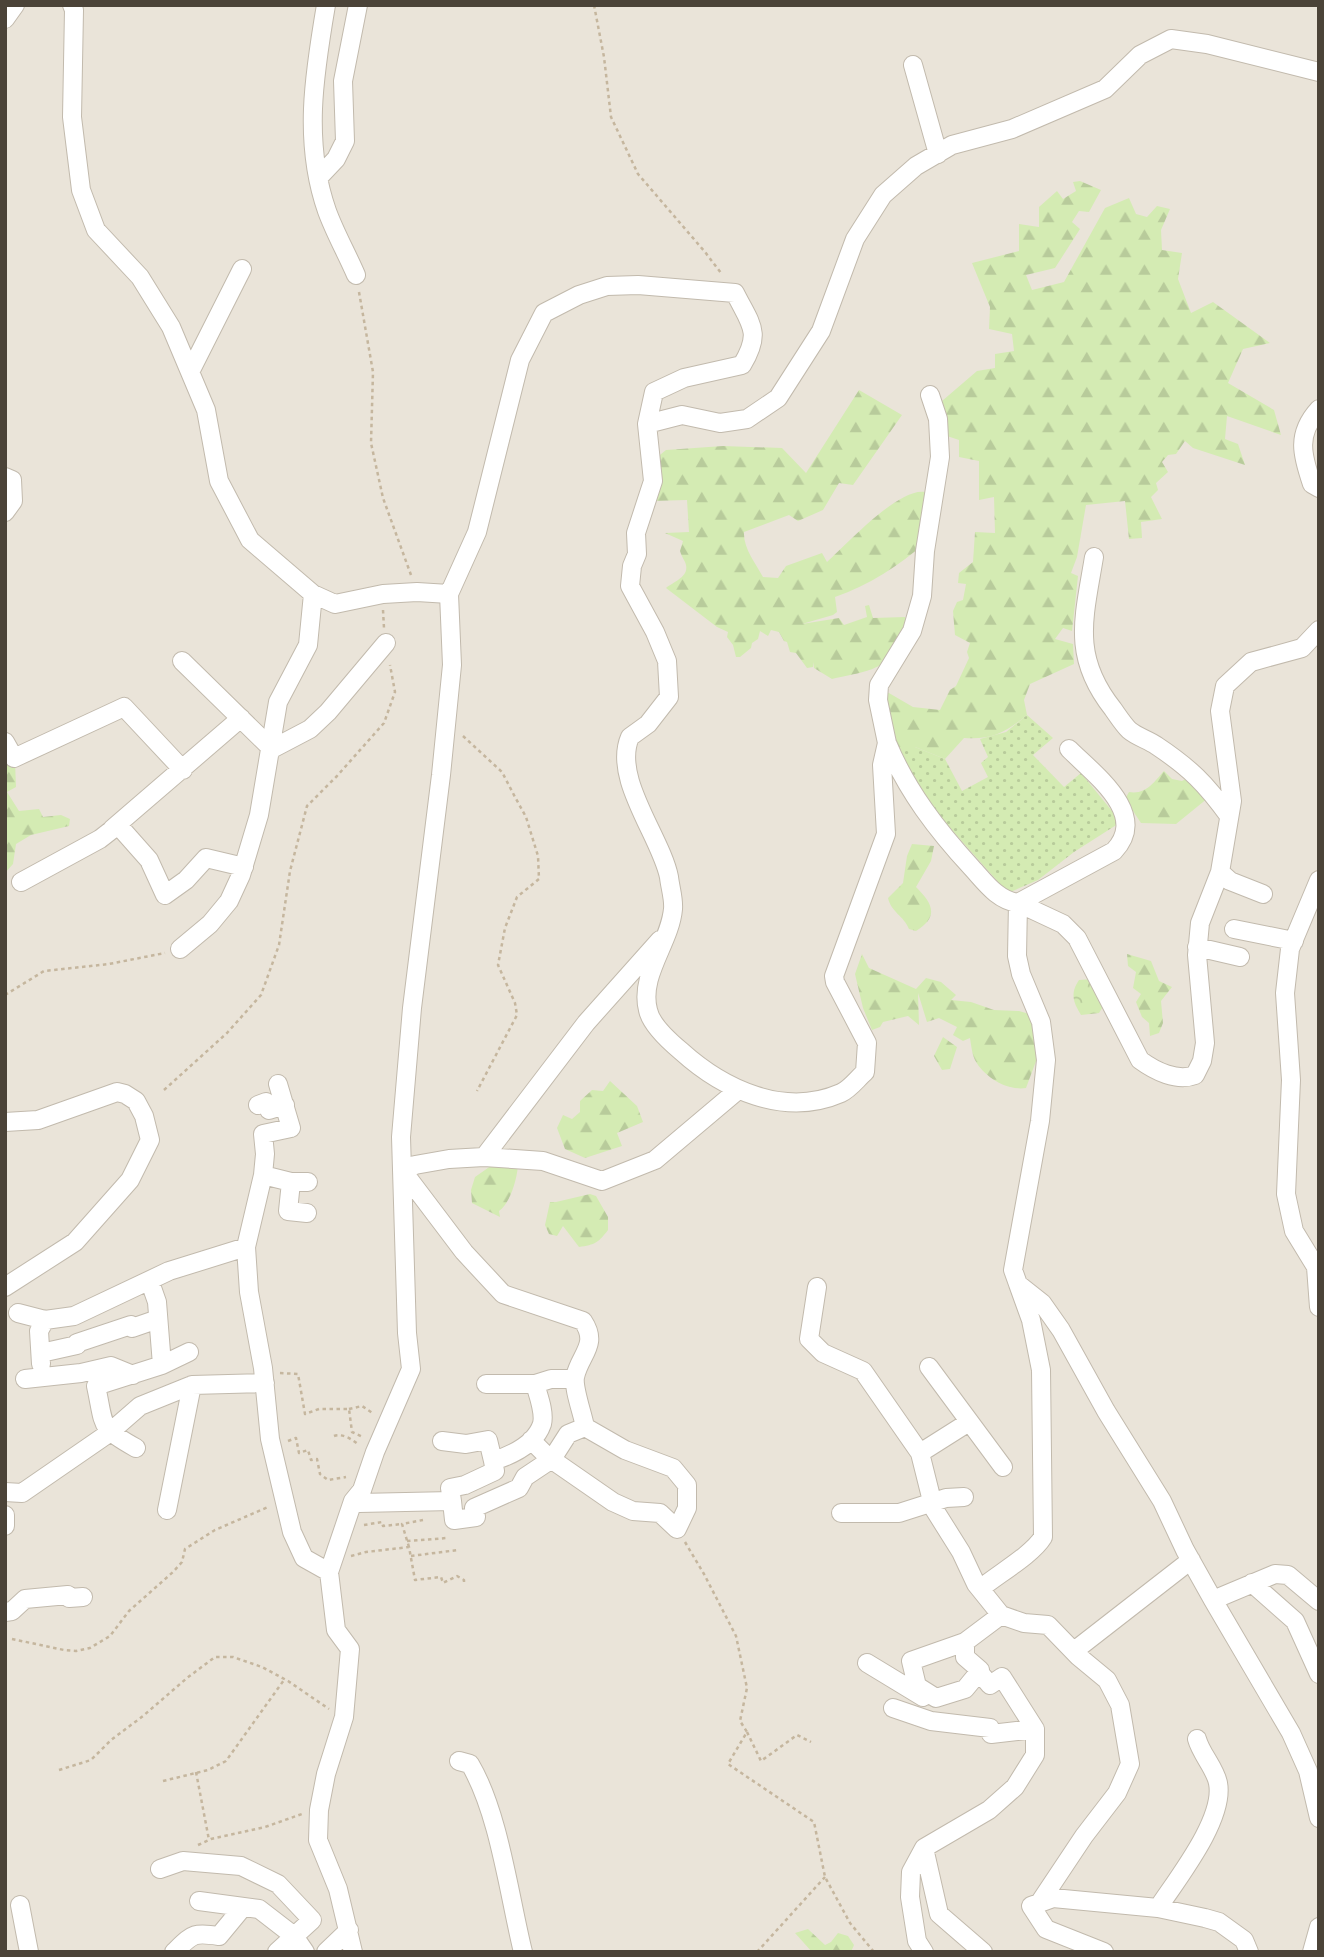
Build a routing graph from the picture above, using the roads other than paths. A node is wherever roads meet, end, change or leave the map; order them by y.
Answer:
1 (15, 5) edge
2 (72, 5) edge
3 (326, 5) edge
4 (358, 5) edge
5 (5, 19) edge
6 (913, 65) dead end
7 (1319, 72) edge
8 (938, 154) junction
9 (318, 178) junction
10 (242, 269) dead end
11 (356, 275) road end
12 (190, 372) junction
13 (930, 395) dead end
14 (1319, 409) edge
15 (647, 424) junction
16 (5, 477) edge
17 (1319, 488) edge
18 (5, 512) edge
19 (1094, 557) dead end
20 (313, 594) junction
21 (449, 594) junction
22 (1319, 630) edge
23 (386, 643) road end
24 (182, 661) dead end
25 (241, 718) junction
26 (5, 742) edge
27 (887, 743) junction
28 (270, 748) junction
29 (1069, 749) dead end
30 (183, 770) junction
31 (1229, 816) junction
32 (112, 829) junction
33 (244, 867) junction
34 (1220, 872) junction
35 (1319, 880) edge
36 (21, 883) dead end
37 (1263, 894) dead end
38 (1018, 903) junction
39 (669, 929) junction
40 (1234, 929) dead end
41 (1294, 941) junction
42 (1198, 947) junction
43 (180, 949) road end
44 (1240, 957) dead end
45 (278, 1084) dead end
46 (738, 1090) junction
47 (258, 1105) dead end
48 (285, 1105) junction
49 (5, 1122) edge
50 (484, 1157) junction
51 (402, 1170) junction
52 (264, 1175) junction
53 (307, 1213) dead end
54 (246, 1247) junction
55 (150, 1282) junction
56 (1018, 1284) junction
57 (5, 1287) edge
58 (817, 1287) dead end
59 (1319, 1307) edge
60 (18, 1313) dead end
61 (158, 1319) junction
62 (45, 1320) junction
63 (189, 1352) dead end
64 (41, 1353) junction
65 (162, 1365) junction
66 (929, 1367) dead end
67 (133, 1375) junction
68 (265, 1378) junction
69 (575, 1379) junction
70 (486, 1384) dead end
71 (536, 1384) junction
72 (192, 1385) junction
73 (970, 1422) junction
74 (585, 1427) junction
75 (109, 1433) junction
76 (531, 1440) junction
77 (442, 1441) dead end
78 (136, 1448) dead end
79 (920, 1453) junction
80 (552, 1459) junction
81 (493, 1461) junction
82 (1003, 1467) dead end
83 (5, 1492) edge
84 (964, 1497) dead end
85 (353, 1501) junction
86 (452, 1501) junction
87 (932, 1504) junction
88 (167, 1510) dead end
89 (841, 1513) dead end
90 (5, 1515) edge
91 (5, 1526) edge
92 (1191, 1560) junction
93 (330, 1568) junction
94 (1252, 1583) junction
95 (980, 1589) junction
96 (83, 1597) dead end
97 (1213, 1600) junction
98 (1319, 1601) edge
99 (5, 1612) edge
100 (1001, 1615) junction
101 (965, 1642) junction
102 (1074, 1651) junction
103 (866, 1663) dead end
104 (979, 1672) junction
105 (1319, 1674) edge
106 (936, 1698) junction
107 (893, 1709) dead end
108 (1035, 1729) junction
109 (1196, 1739) dead end
110 (459, 1760) dead end
111 (1319, 1818) edge
112 (925, 1847) junction
113 (160, 1870) dead end
114 (200, 1900) dead end
115 (1040, 1902) junction
116 (20, 1905) dead end
117 (243, 1907) junction
118 (1158, 1908) junction
119 (1319, 1927) edge
120 (349, 1930) junction
121 (293, 1937) junction
122 (29, 1952) edge
123 (174, 1952) edge
124 (277, 1952) edge
125 (305, 1952) edge
126 (326, 1952) edge
127 (353, 1952) edge
128 (523, 1952) edge
129 (924, 1952) edge
130 (983, 1952) edge
131 (1104, 1952) edge
132 (1249, 1952) edge
133 (1312, 1952) edge

1 - 5 street
2 - 12 street
3 - 9 street
4 - 9 street
6 - 8 street
7 - 8 street
8 - 15 street
9 - 11 street
10 - 12 street
12 - 20 street
13 - 27 street
14 - 17 street
15 - 21 street
15 - 39 street
16 - 18 street
19 - 31 street
20 - 21 street
20 - 28 street
21 - 51 street
22 - 31 street
23 - 28 street
24 - 25 street
25 - 28 street
25 - 30 street
26 - 30 street
27 - 38 street
27 - 46 street
28 - 33 street
29 - 38 street
30 - 32 street
31 - 34 street
32 - 33 street
32 - 36 street
33 - 43 street
34 - 37 street
34 - 42 street
35 - 41 street
38 - 42 street
38 - 56 street
39 - 46 street
39 - 50 street
40 - 41 street
41 - 59 street
42 - 44 street
45 - 48 street
46 - 50 street
47 - 48 street
48 - 52 street
49 - 57 street
50 - 51 street
51 - 69 street
51 - 85 street
52 - 53 street
52 - 54 street
54 - 55 street
54 - 68 street
55 - 61 street
55 - 62 street
56 - 92 street
56 - 95 street
58 - 79 street
60 - 62 street
61 - 64 street
61 - 65 street
62 - 64 street
63 - 65 street
64 - 67 street
65 - 67 street
66 - 73 street
67 - 75 street
68 - 72 street
68 - 93 street
69 - 71 street
69 - 74 street
70 - 71 street
71 - 76 street
72 - 75 street
72 - 88 street
73 - 79 street
73 - 82 street
74 - 80 street
74 - 80 street
75 - 78 street
75 - 83 street
76 - 80 street
76 - 81 street
77 - 81 street
79 - 87 street
80 - 86 street
81 - 86 street
84 - 87 street
85 - 86 street
85 - 93 street
87 - 89 street
87 - 95 street
90 - 91 street
92 - 97 street
92 - 102 street
93 - 120 street
94 - 97 street
94 - 98 street
94 - 105 street
95 - 100 street
96 - 99 street
97 - 111 street
100 - 101 street
100 - 102 street
101 - 104 street
101 - 106 street
102 - 115 street
103 - 106 street
104 - 106 street
104 - 108 street
107 - 108 street
108 - 112 street
109 - 118 street
110 - 128 street
112 - 129 street
112 - 130 street
113 - 121 street
114 - 117 street
115 - 118 street
115 - 131 street
116 - 122 street
117 - 121 street
117 - 123 street
118 - 132 street
119 - 133 street
120 - 126 street
120 - 127 street
121 - 124 street
121 - 125 street

